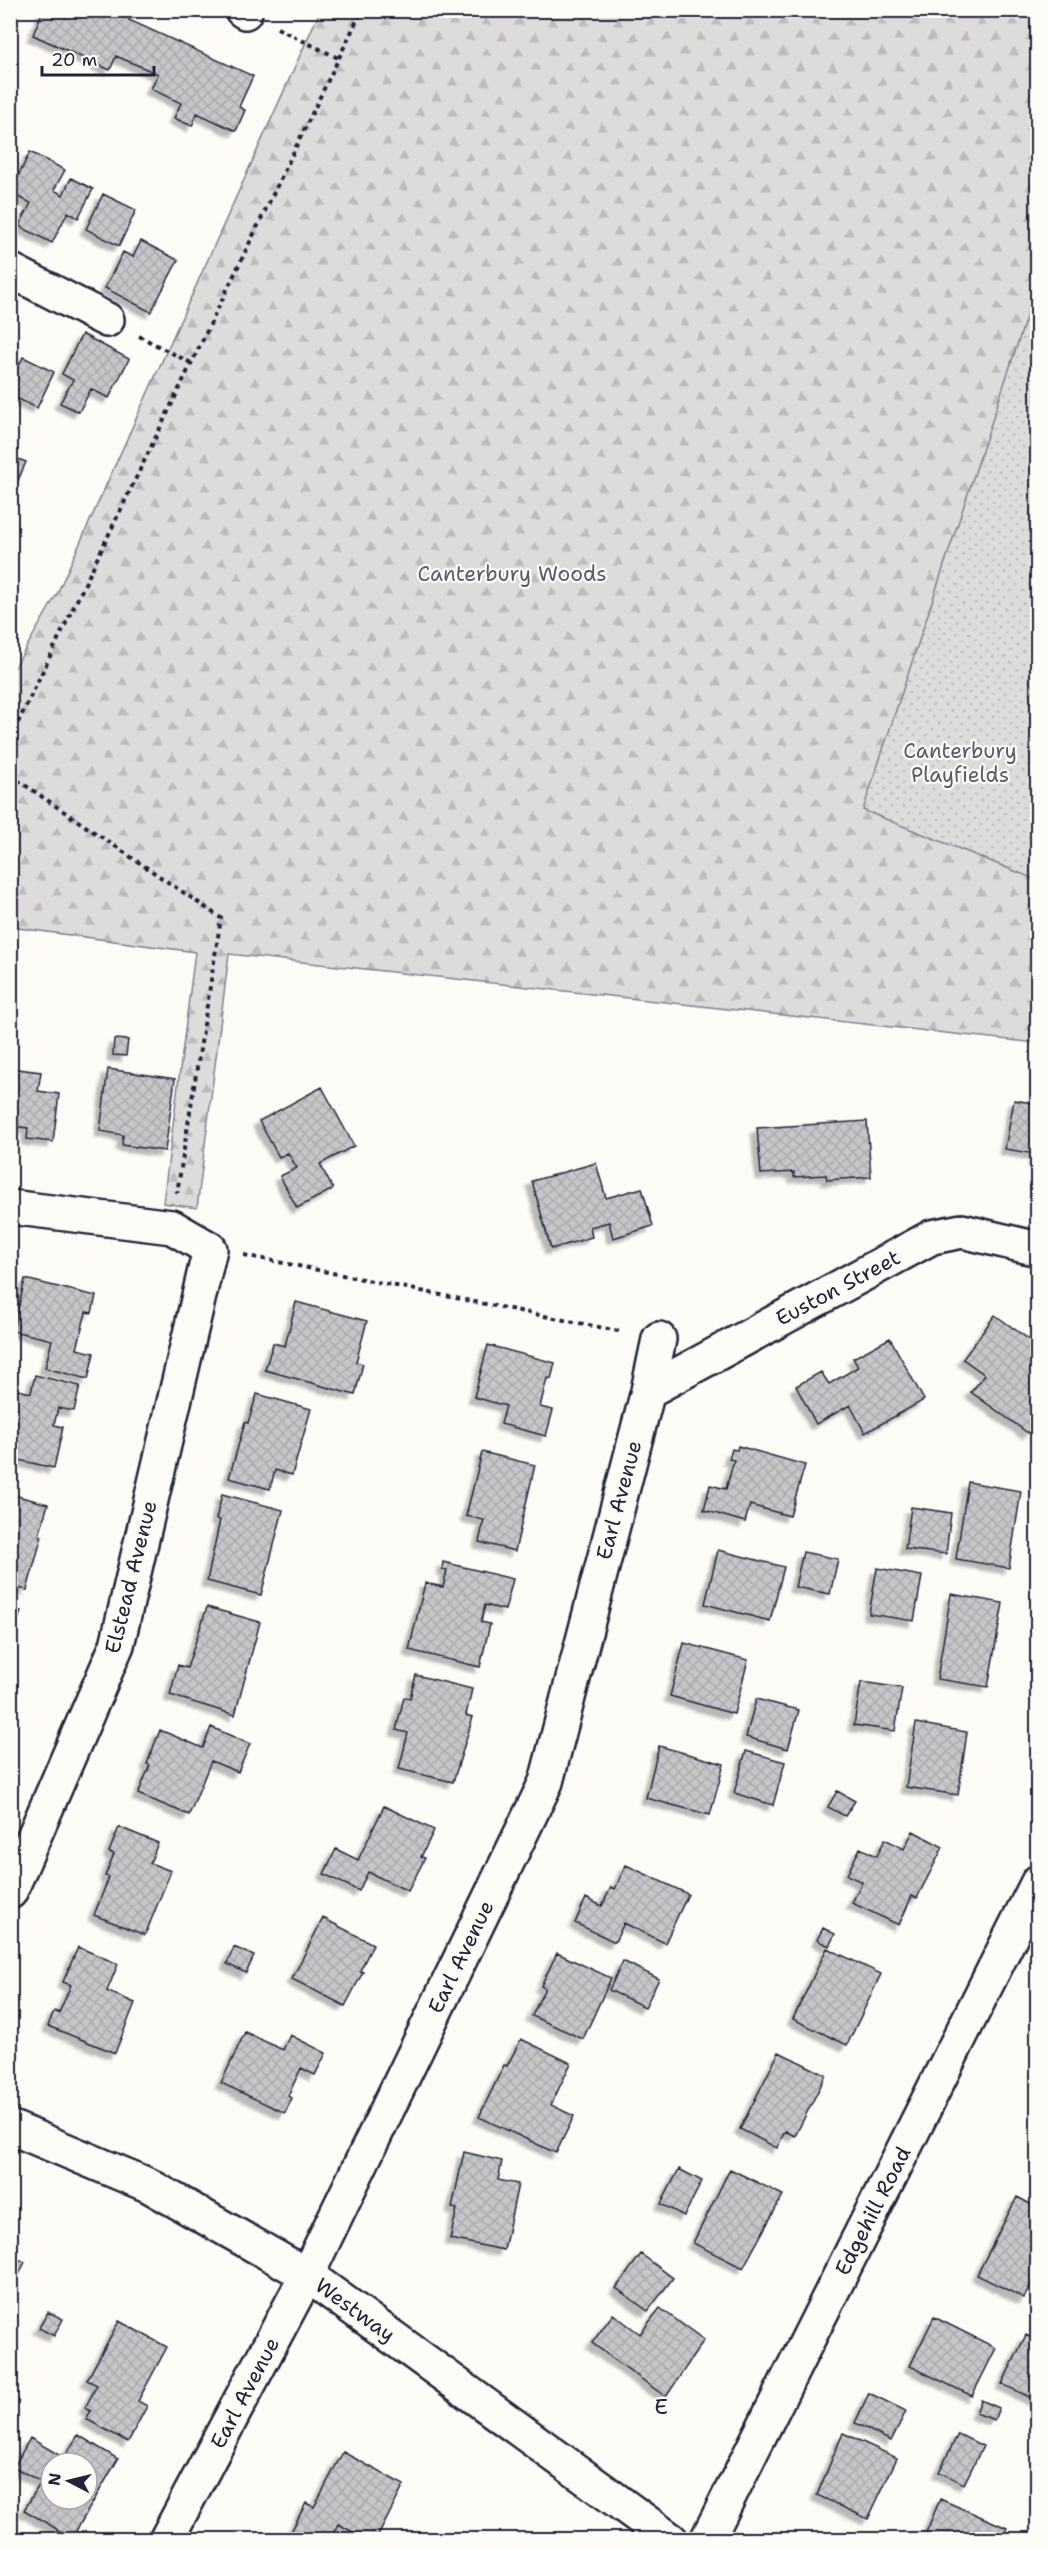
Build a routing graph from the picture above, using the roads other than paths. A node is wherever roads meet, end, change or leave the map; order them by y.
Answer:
1 (10, 270) edge
2 (107, 320) road end
3 (10, 1207) edge
4 (1038, 1249) edge
5 (659, 1339) dead end
6 (648, 1391) junction
7 (1038, 1882) edge
8 (10, 1892) edge
9 (10, 2127) edge
10 (307, 2275) junction
11 (166, 2540) edge
12 (671, 2540) edge
13 (708, 2540) edge

1 - 2 street
3 - 8 street, Elstead Avenue
4 - 6 street, Euston Street
5 - 6 street, Earl Avenue
6 - 10 street, Earl Avenue
7 - 13 street, Edgehill Road
9 - 10 street, Westway
10 - 11 street, Earl Avenue
10 - 12 street, Westway

